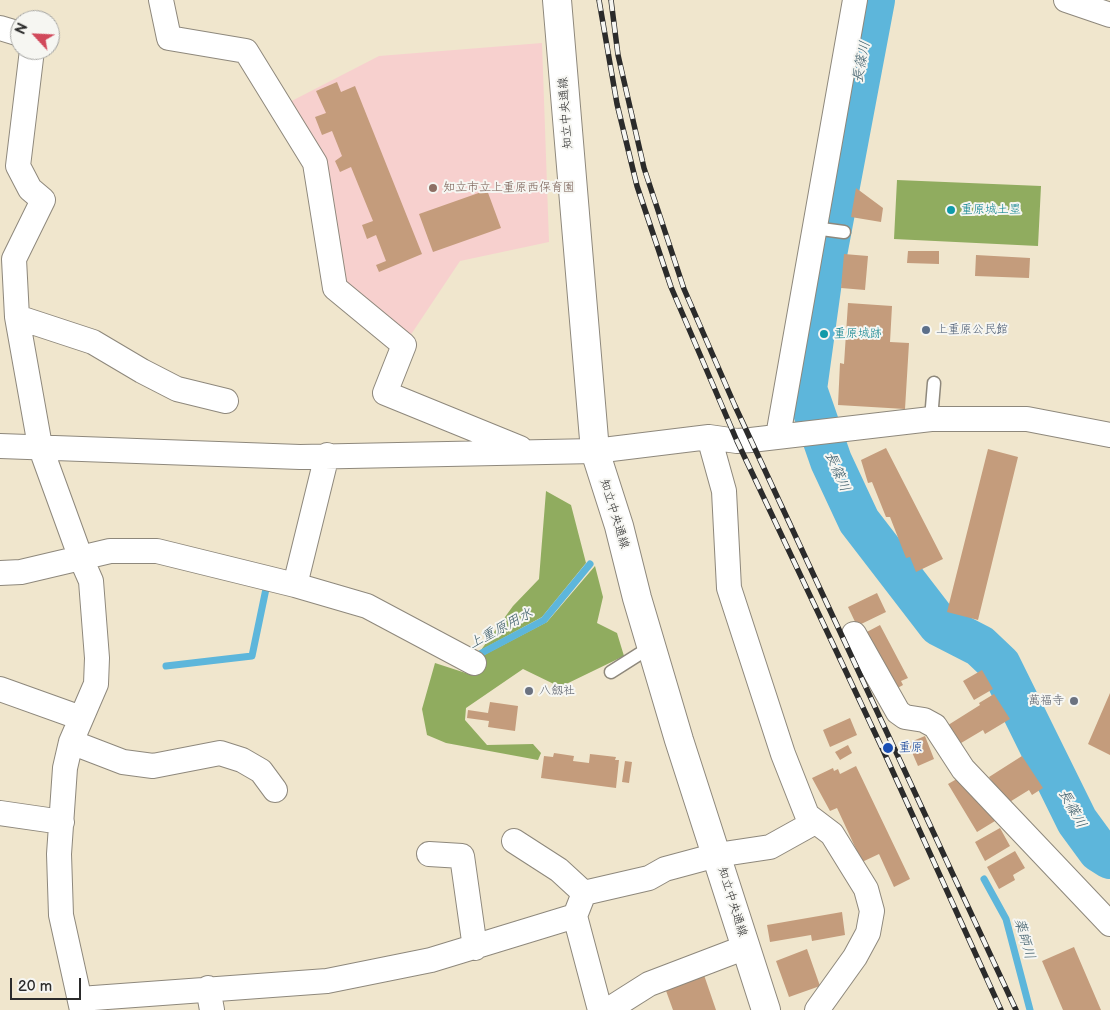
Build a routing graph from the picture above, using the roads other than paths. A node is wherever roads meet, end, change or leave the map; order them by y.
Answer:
1 (161, 0) edge
2 (557, 0) edge
3 (855, 0) edge
4 (1066, 0) edge
5 (1110, 15) edge
6 (31, 60) edge
7 (819, 229) junction
8 (844, 232) dead end
9 (12, 324) edge
10 (934, 383) dead end
11 (226, 401) dead end
12 (931, 419) junction
13 (1110, 435) edge
14 (778, 436) junction
15 (709, 437) junction
16 (0, 446) edge
17 (40, 446) junction
18 (528, 451) junction
19 (595, 451) junction
20 (327, 456) junction
21 (80, 556) junction
22 (0, 573) edge
23 (295, 585) junction
24 (854, 634) dead end
25 (652, 646) junction
26 (468, 660) dead end
27 (611, 672) dead end
28 (0, 689) edge
29 (81, 718) junction
30 (71, 742) junction
31 (275, 790) dead end
32 (0, 812) edge
33 (62, 822) junction
34 (815, 822) junction
35 (514, 841) dead end
36 (429, 854) dead end
37 (718, 855) junction
38 (584, 893) junction
39 (575, 916) junction
40 (1110, 924) edge
41 (746, 947) junction
42 (475, 948) junction
43 (210, 999) edge
44 (81, 1004) edge
45 (829, 1004) edge
46 (600, 1010) edge
47 (608, 1010) edge
48 (766, 1010) edge

1 - 18 street
2 - 19 street, 知立中央通線
3 - 7 street
4 - 5 street
6 - 9 street
7 - 8 lane
7 - 14 street
9 - 11 street
9 - 17 street
10 - 12 lane
12 - 13 street
12 - 14 street
14 - 15 street
15 - 19 street
15 - 34 street
16 - 17 street
17 - 20 street
17 - 21 street
18 - 19 street
18 - 20 street
19 - 25 street, 知立中央通線
20 - 23 street
21 - 22 street
21 - 23 street
21 - 29 street
23 - 26 street
24 - 40 street
25 - 27 lane
25 - 37 street, 知立中央通線
28 - 29 street
29 - 30 street
30 - 31 street
30 - 33 street
32 - 33 street
33 - 44 street
34 - 37 street
34 - 45 street
35 - 38 street
36 - 42 street
37 - 38 street
37 - 41 street, 知立中央通線
38 - 39 street
39 - 42 street
39 - 46 street
41 - 47 street
41 - 48 street, 知立中央通線
42 - 43 street
43 - 44 street

